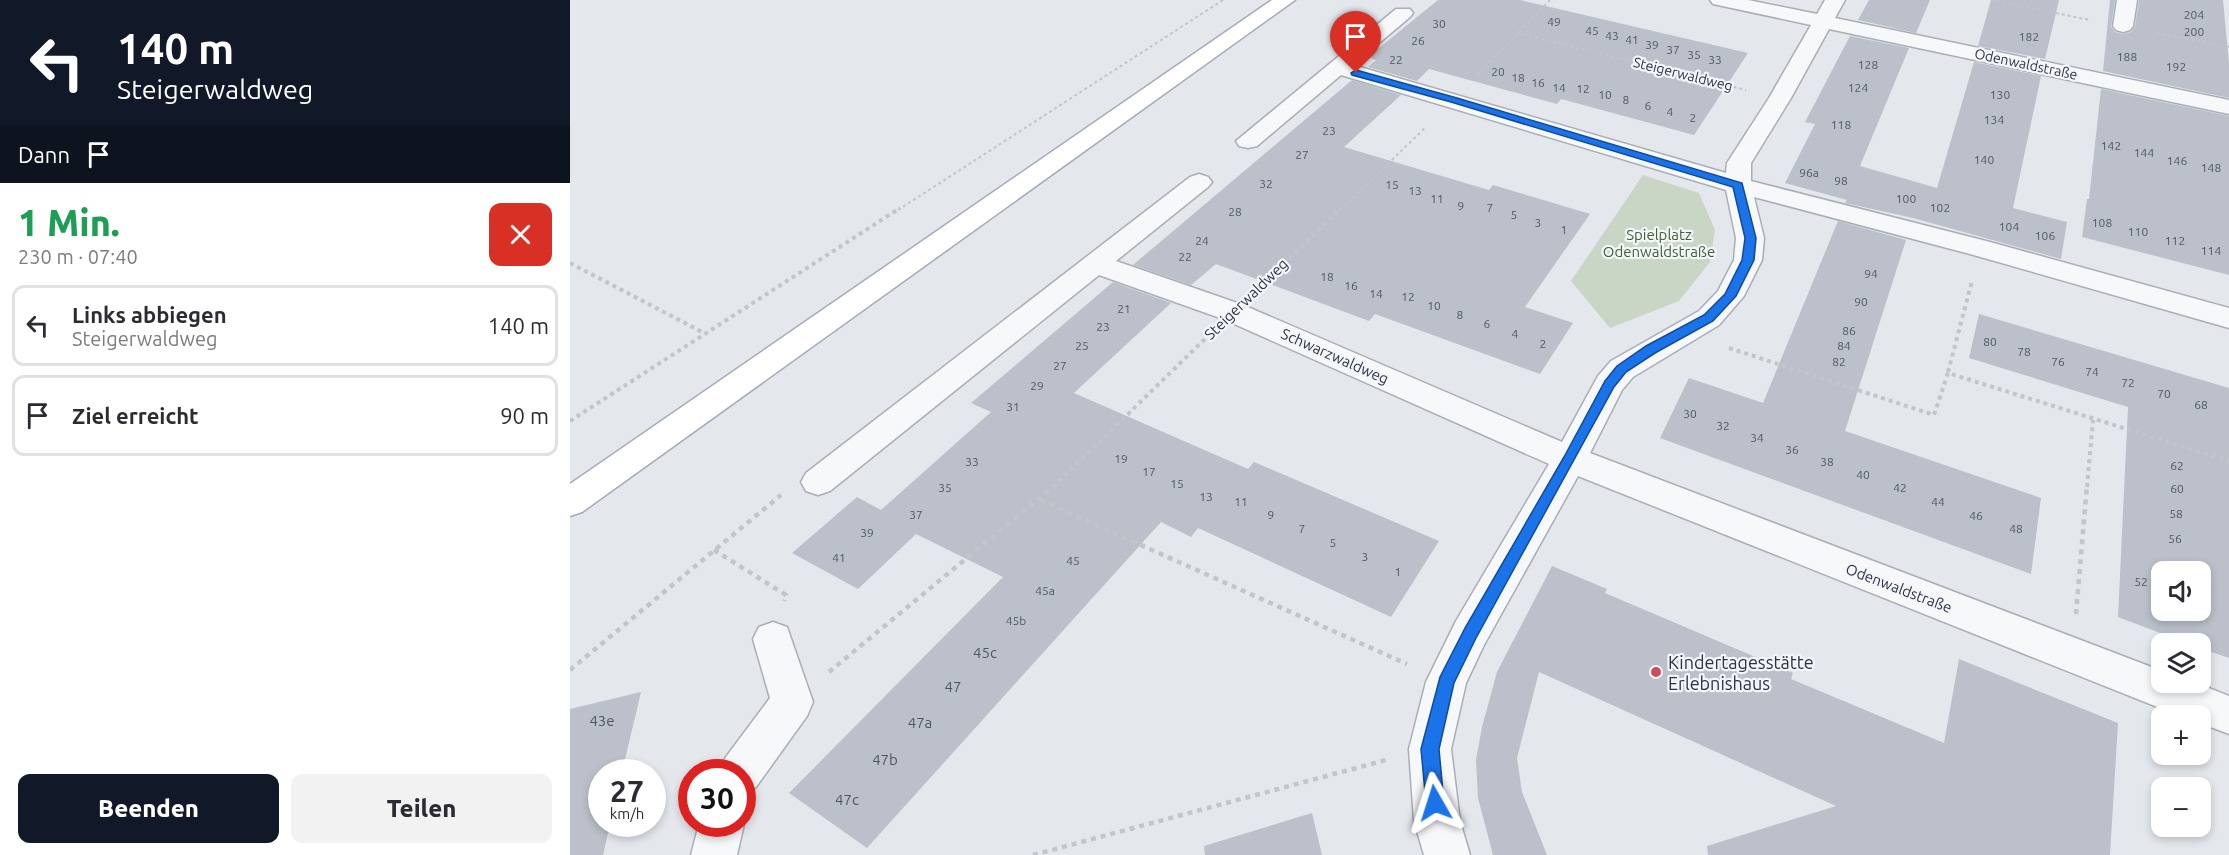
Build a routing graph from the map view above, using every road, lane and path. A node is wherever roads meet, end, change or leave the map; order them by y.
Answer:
1 (1223, 0) edge
2 (1285, 0) edge
3 (1550, 0) edge
4 (1720, 0) edge
5 (2127, 0) edge
6 (1829, 11) edge
7 (1403, 13) dead end
8 (2122, 26) dead end
9 (1517, 33) junction
10 (1336, 68) junction
11 (1780, 98) junction
12 (1454, 100) junction
13 (2229, 107) edge
14 (1248, 141) dead end
15 (1199, 182) dead end
16 (1738, 185) junction
17 (1980, 248) junction
18 (570, 262) edge
19 (1096, 264) junction
20 (1233, 312) junction
21 (2229, 318) edge
22 (704, 333) junction
23 (1682, 333) junction
24 (1947, 372) junction
25 (2092, 420) junction
26 (570, 421) edge
27 (1570, 459) junction
28 (2229, 461) edge
29 (818, 482) joint
30 (1040, 500) junction
31 (570, 502) edge
32 (714, 550) junction
33 (773, 639) joint
34 (2073, 656) junction
35 (570, 670) edge
36 (1446, 682) junction
37 (792, 702) junction
38 (2229, 714) edge
39 (1430, 749) junction
40 (750, 759) edge
41 (719, 837) edge
42 (714, 855) edge
43 (1033, 855) edge
44 (1447, 855) edge

1 - 22 path
2 - 31 main road
3 - 9 path, Steigerwaldweg
4 - 6 street
5 - 8 street
6 - 11 street
6 - 13 street, Odenwaldstraße
7 - 10 street
9 - 11 path, Steigerwaldweg
9 - 12 path, Steigerwaldweg
10 - 12 street
10 - 14 street
11 - 16 street
12 - 16 street
12 - 20 path, Steigerwaldweg
15 - 19 street
16 - 17 street
16 - 23 street
17 - 21 street
17 - 24 path
18 - 22 path
19 - 20 street, Schwarzwaldweg
19 - 29 street
20 - 27 street, Schwarzwaldweg
20 - 30 path, Steigerwaldweg
22 - 26 path
23 - 24 path
23 - 27 street
24 - 25 path
25 - 28 path
25 - 34 path
27 - 34 street, Odenwaldstraße
27 - 36 street
29 - 32 path
30 - 36 path
30 - 37 path, Steigerwaldweg
32 - 33 path
32 - 35 path
33 - 37 street
34 - 38 street, Odenwaldstraße
36 - 39 street
37 - 40 street
39 - 43 path
39 - 44 street
41 - 42 street

